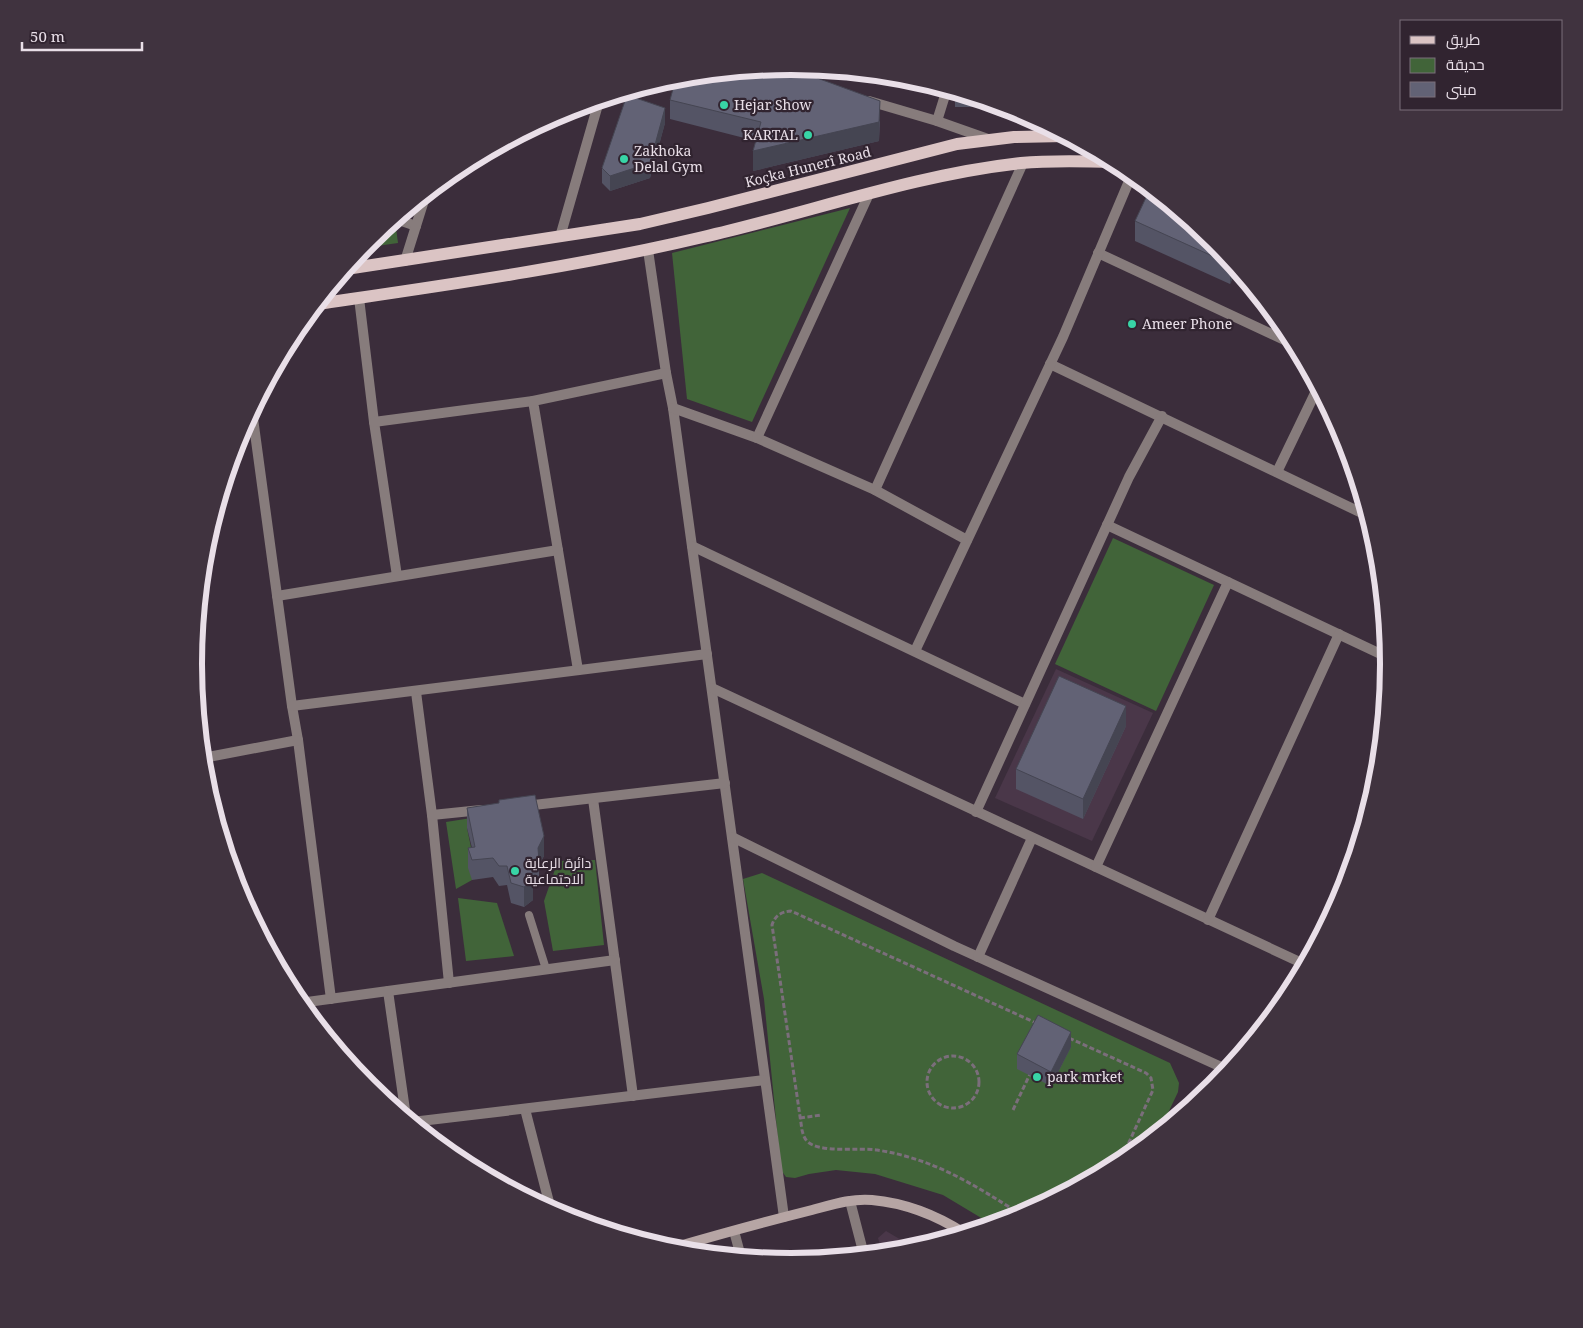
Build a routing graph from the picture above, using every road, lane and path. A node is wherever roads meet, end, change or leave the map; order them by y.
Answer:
1 (945, 95) edge
2 (854, 96) edge
3 (598, 108) edge
4 (937, 121) junction
5 (1053, 136) edge
6 (988, 139) junction
7 (1099, 162) edge
8 (1023, 163) junction
9 (1129, 181) edge
10 (869, 194) junction
11 (422, 205) edge
12 (403, 221) edge
13 (416, 226) junction
14 (560, 237) junction
15 (648, 250) junction
16 (1098, 253) junction
17 (405, 261) junction
18 (357, 268) edge
19 (359, 298) junction
20 (326, 303) edge
21 (1282, 339) edge
22 (1050, 364) junction
23 (666, 374) junction
24 (1315, 393) edge
25 (533, 401) junction
26 (673, 408) junction
27 (1162, 416) junction
28 (374, 422) junction
29 (252, 427) edge
30 (757, 438) junction
31 (1277, 472) junction
32 (875, 490) junction
33 (1360, 512) edge
34 (1108, 525) junction
35 (967, 540) junction
36 (692, 546) junction
37 (558, 550) junction
38 (397, 576) junction
39 (1228, 582) junction
40 (277, 596) junction
41 (1339, 634) junction
42 (915, 651) junction
43 (707, 654) junction
44 (1380, 654) edge
45 (578, 670) junction
46 (712, 688) junction
47 (416, 692) junction
48 (1025, 704) junction
49 (292, 706) junction
50 (298, 740) junction
51 (210, 757) edge
52 (725, 783) junction
53 (593, 799) junction
54 (517, 806) edge
55 (489, 809) edge
56 (976, 812) junction
57 (432, 815) junction
58 (732, 837) junction
59 (1032, 838) junction
60 (1096, 867) junction
61 (529, 914) dead end
62 (1208, 920) junction
63 (978, 957) junction
64 (614, 960) junction
65 (1300, 962) edge
66 (546, 969) junction
67 (449, 983) junction
68 (388, 991) junction
69 (331, 999) junction
70 (309, 1002) edge
71 (1042, 1026) edge
72 (1068, 1038) edge
73 (1220, 1067) edge
74 (1030, 1074) edge
75 (765, 1080) junction
76 (633, 1096) junction
77 (946, 1107) joint
78 (405, 1108) edge
79 (525, 1109) junction
80 (1013, 1110) dead end
81 (821, 1115) dead end
82 (800, 1118) junction
83 (421, 1121) edge
84 (1126, 1149) edge
85 (548, 1200) edge
86 (850, 1201) junction
87 (1013, 1209) edge
88 (784, 1217) junction
89 (957, 1229) edge
90 (734, 1231) junction
91 (686, 1243) edge
92 (862, 1249) edge
93 (739, 1251) edge

1 - 4 street
2 - 4 street
3 - 14 street
4 - 6 street
5 - 6 main road, Koçka Hunerî Road
6 - 14 main road, Koçka Hunerî Road
7 - 8 main road
8 - 10 main road
8 - 32 street
9 - 16 street
10 - 15 main road
10 - 30 street
11 - 13 street
12 - 13 street
13 - 17 street
14 - 17 main road, Koçka Hunerî Road
15 - 19 main road
15 - 23 street
16 - 21 street
16 - 22 street
17 - 18 main road, Koçka Hunerî Road
19 - 20 main road
19 - 28 street
22 - 27 street
22 - 35 street
23 - 25 street
23 - 26 street
24 - 31 street
25 - 28 street
25 - 37 street
26 - 30 street
26 - 36 street
27 - 31 street
27 - 34 street
28 - 38 street
29 - 40 street
30 - 32 street
31 - 33 street
32 - 35 street
34 - 39 street
34 - 48 street
35 - 42 street
36 - 42 street
36 - 43 street
37 - 38 street
37 - 45 street
38 - 40 street
39 - 41 street
39 - 60 street
40 - 49 street
41 - 44 street
41 - 62 street
42 - 48 street
43 - 45 street
43 - 46 street
45 - 47 street
46 - 52 street
46 - 56 street
47 - 49 street
47 - 57 street
48 - 56 street
49 - 50 street
50 - 51 street
50 - 69 street
52 - 53 street
52 - 58 street
53 - 54 street
53 - 64 street
55 - 57 street
56 - 59 street
57 - 67 street
58 - 63 street
58 - 75 street
59 - 60 street
59 - 63 street
60 - 62 street
61 - 66 lane
62 - 65 street
63 - 73 street
64 - 66 street
64 - 76 street
66 - 67 street
67 - 68 street
68 - 69 street
68 - 78 street
69 - 70 street
71 - 82 path
72 - 84 path
74 - 80 path
75 - 76 street
75 - 88 street
76 - 79 street
77 - 77 path
79 - 83 street
79 - 85 street
81 - 82 path
82 - 87 path
86 - 88 street
86 - 89 street
86 - 92 street
88 - 90 street
90 - 91 street
90 - 93 street

